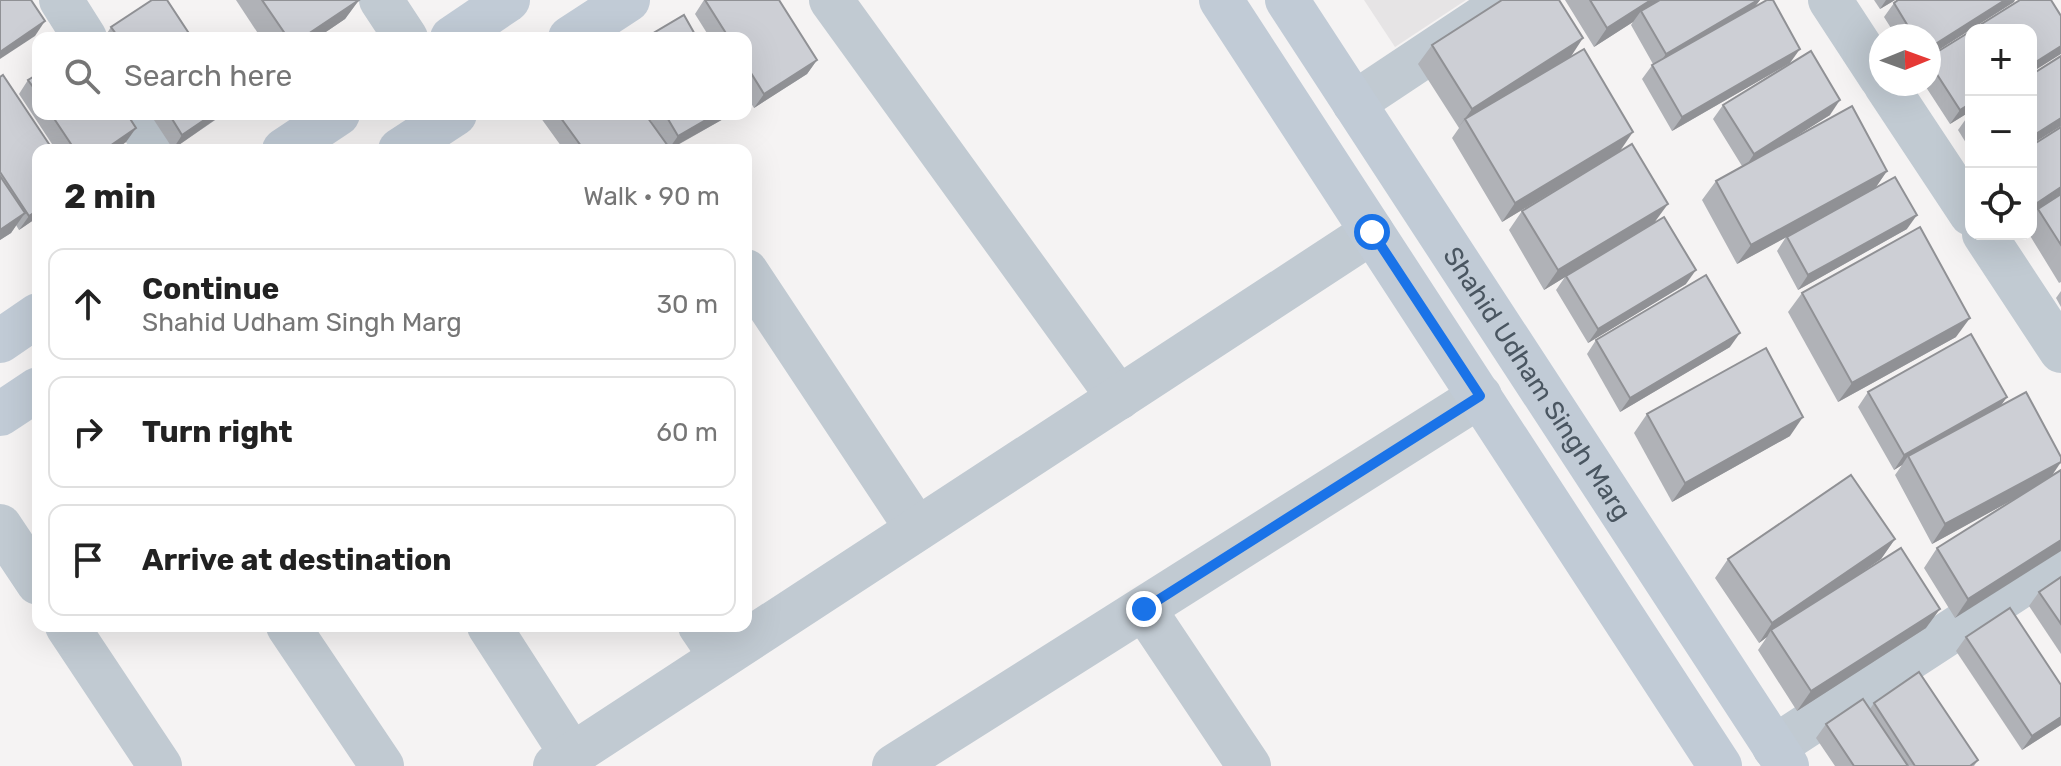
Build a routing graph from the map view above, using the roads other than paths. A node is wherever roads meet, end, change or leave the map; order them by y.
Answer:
1 (61, 0) edge
2 (381, 0) edge
3 (508, 0) edge
4 (628, 0) edge
5 (831, 0) edge
6 (1221, 0) edge
7 (1287, 0) edge
8 (1509, 0) edge
9 (1830, 0) edge
10 (81, 32) edge
11 (402, 32) edge
12 (461, 32) edge
13 (587, 32) edge
14 (1869, 60) edge
15 (1893, 96) edge
16 (1354, 103) junction
17 (138, 120) edge
18 (329, 120) edge
19 (446, 120) edge
20 (153, 144) edge
21 (293, 144) edge
22 (409, 144) edge
23 (1965, 205) edge
24 (1372, 232) junction
25 (1988, 240) edge
26 (752, 280) edge
27 (32, 319) edge
28 (0, 341) edge
29 (2061, 351) edge
30 (32, 393) edge
31 (1480, 396) junction
32 (1119, 398) junction
33 (0, 414) edge
34 (0, 526) edge
35 (917, 529) junction
36 (2061, 560) edge
37 (32, 574) edge
38 (1144, 609) junction
39 (752, 619) edge
40 (71, 632) edge
41 (292, 632) edge
42 (492, 632) edge
43 (728, 632) edge
44 (710, 642) edge
45 (1781, 756) edge
46 (564, 760) edge
47 (900, 764) edge
48 (160, 766) edge
49 (382, 766) edge
50 (1249, 766) edge
51 (1720, 766) edge

1 - 10 street
2 - 11 street
3 - 12 street
4 - 13 street
5 - 32 street
6 - 24 street
7 - 16 street, Shahid Udham Singh Marg
8 - 16 street
9 - 14 street
15 - 23 street
16 - 45 street, Shahid Udham Singh Marg
17 - 20 street
18 - 21 street
19 - 22 street
24 - 31 street
24 - 32 street
25 - 29 street
26 - 35 street
27 - 28 street
30 - 33 street
31 - 38 street
31 - 51 street
32 - 35 street
34 - 37 street
35 - 39 street
36 - 45 street
38 - 47 street
38 - 50 street
40 - 48 street
41 - 49 street
42 - 46 street
43 - 44 street
44 - 46 street

